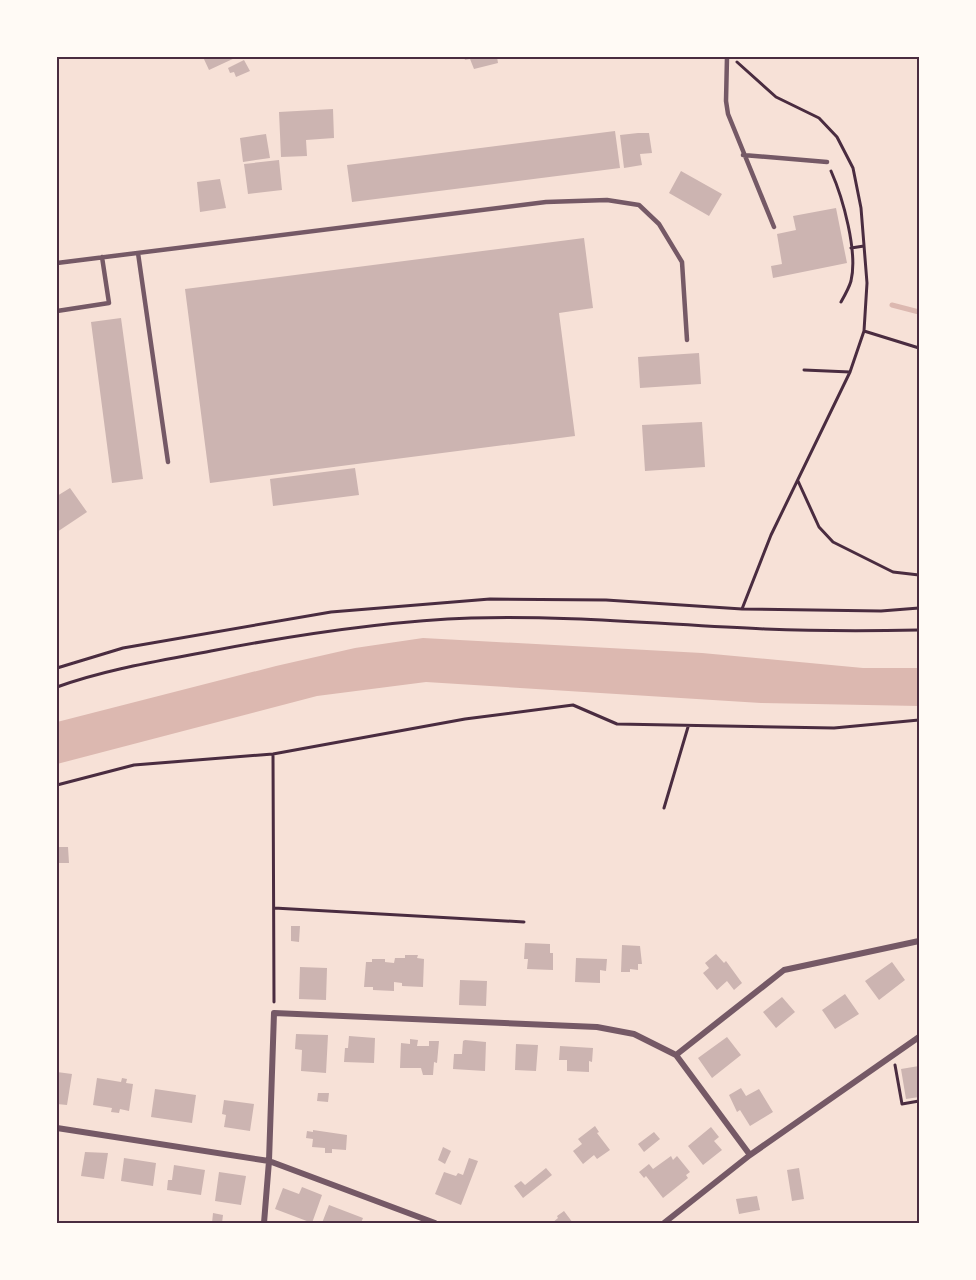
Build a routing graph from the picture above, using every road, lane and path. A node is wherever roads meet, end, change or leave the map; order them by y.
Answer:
1 (727, 57) edge
2 (734, 59) dead end
3 (743, 155) junction
4 (827, 162) joint
5 (774, 227) dead end
6 (849, 237) junction
7 (842, 238) dead end
8 (864, 246) junction
9 (851, 248) junction
10 (138, 253) junction
11 (102, 257) junction
12 (57, 263) edge
13 (841, 302) dead end
14 (57, 311) edge
15 (864, 331) junction
16 (687, 340) dead end
17 (919, 348) edge
18 (804, 370) dead end
19 (850, 372) junction
20 (168, 462) dead end
21 (798, 481) junction
22 (919, 575) edge
23 (919, 608) edge
24 (742, 609) junction
25 (919, 630) edge
26 (57, 668) edge
27 (57, 687) edge
28 (919, 720) edge
29 (688, 727) junction
30 (273, 754) junction
31 (57, 785) edge
32 (664, 808) dead end
33 (273, 908) junction
34 (524, 922) dead end
35 (919, 941) edge
36 (274, 1013) junction
37 (919, 1036) edge
38 (676, 1055) junction
39 (893, 1055) junction
40 (919, 1101) edge
41 (57, 1128) edge
42 (750, 1155) junction
43 (269, 1161) junction
44 (264, 1223) edge
45 (435, 1223) edge
46 (664, 1223) edge

1 - 3 lane
2 - 8 path
3 - 4 lane
3 - 5 lane
4 - 6 path
6 - 7 path
6 - 9 path
8 - 9 path
8 - 15 path
9 - 13 path
10 - 11 lane
10 - 16 lane
10 - 20 lane
11 - 12 lane
11 - 14 lane
15 - 17 path
15 - 19 path
18 - 19 path
19 - 21 path
21 - 22 path
21 - 24 path
23 - 24 path
24 - 26 path
25 - 27 path
28 - 29 path
29 - 30 path
29 - 32 path
30 - 31 path
30 - 33 path
33 - 34 path
33 - 36 path
35 - 38 street
36 - 38 street
36 - 43 street
37 - 39 street
38 - 42 street
39 - 40 path
39 - 42 street
41 - 43 street
42 - 46 street
43 - 44 street
43 - 45 street

